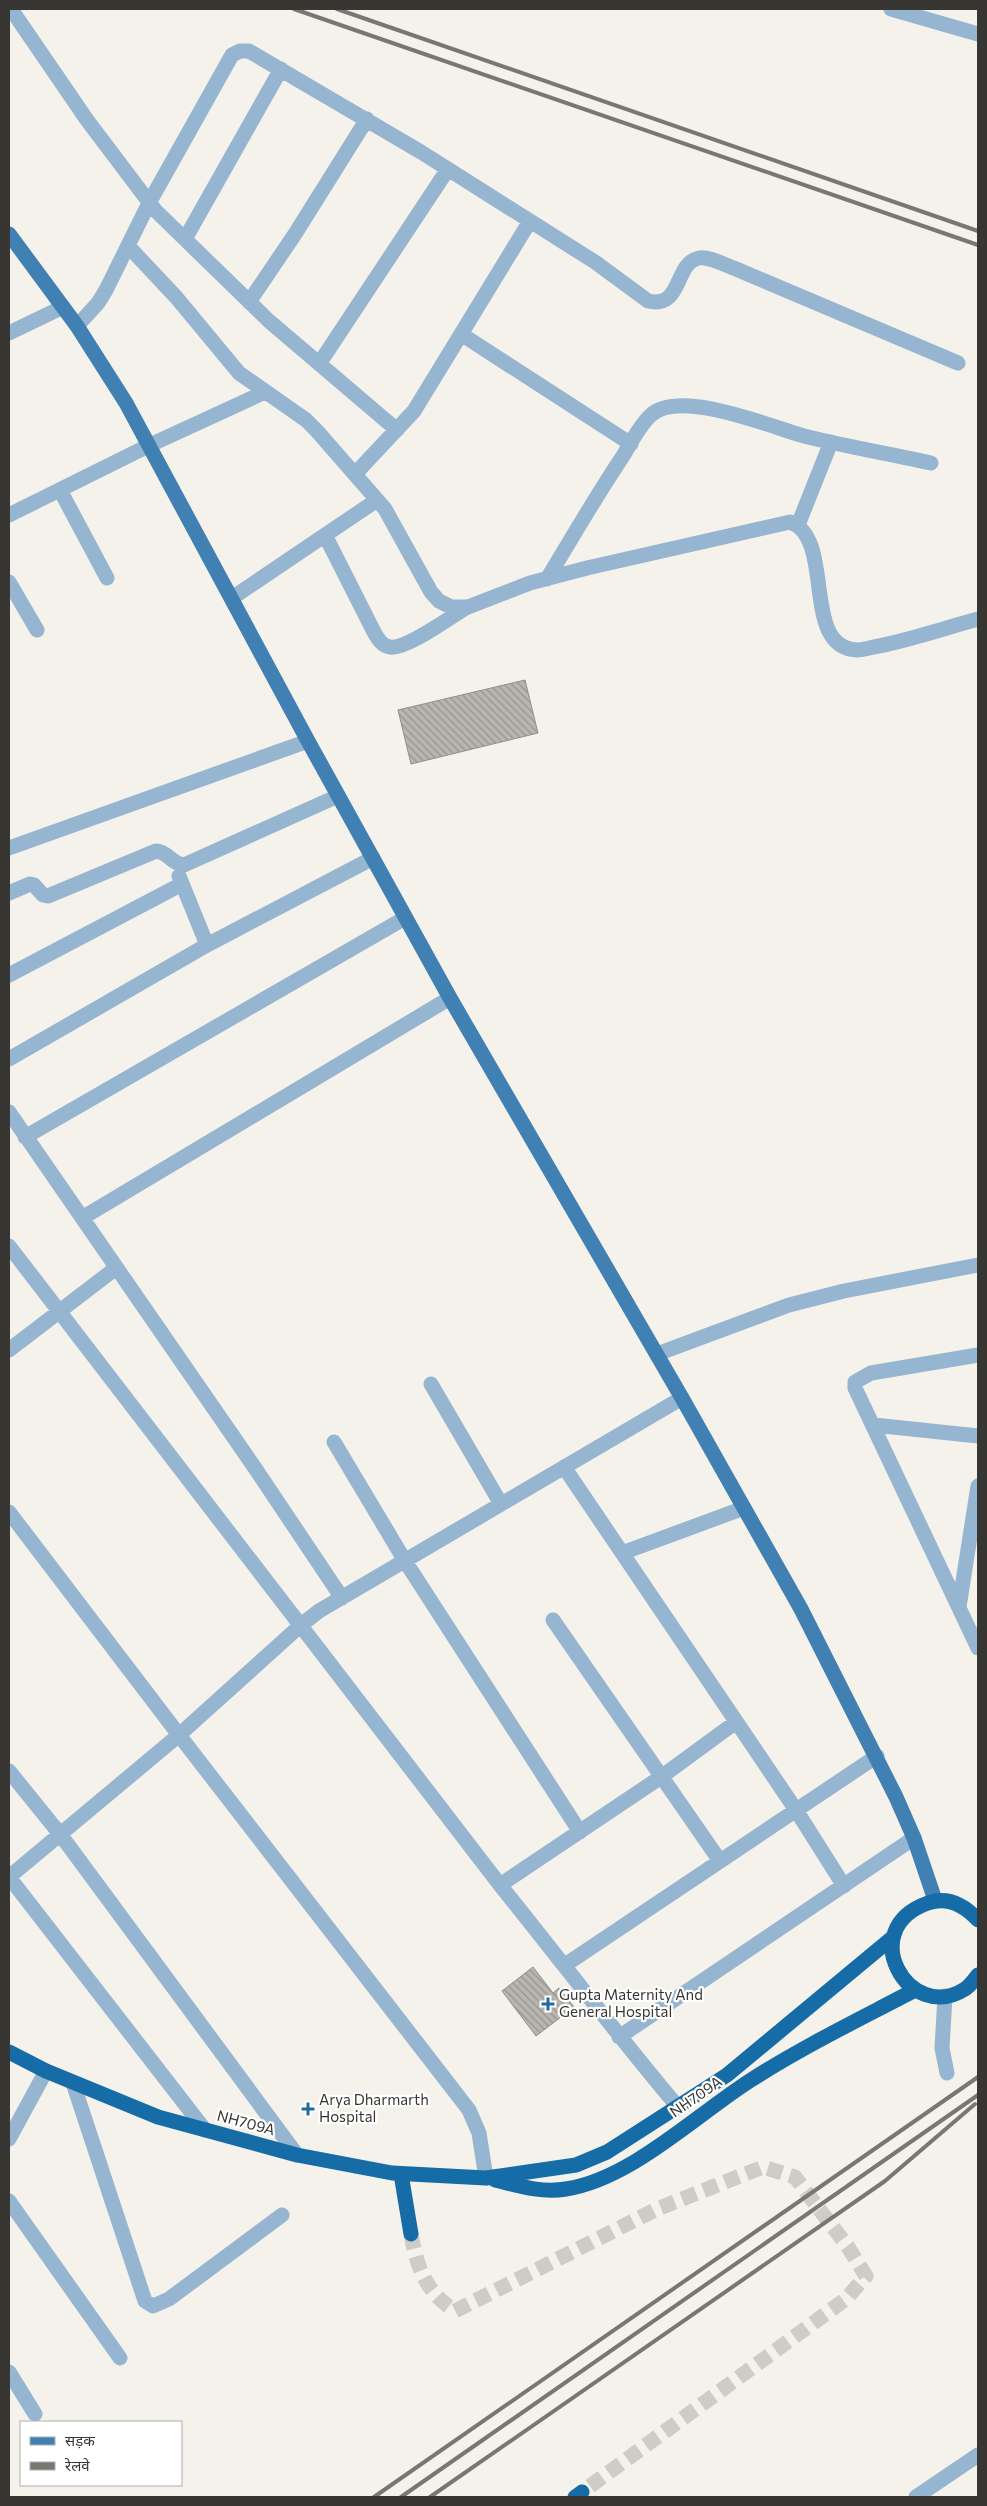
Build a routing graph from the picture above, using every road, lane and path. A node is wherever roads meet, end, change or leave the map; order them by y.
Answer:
1 (11, 9) edge
2 (891, 9) edge
3 (921, 13) edge
4 (978, 34) edge
5 (281, 69) junction
6 (367, 119) junction
7 (448, 169) junction
8 (149, 203) junction
9 (530, 221) junction
10 (9, 234) edge
11 (184, 238) junction
12 (128, 246) junction
13 (249, 302) junction
14 (63, 307) junction
15 (77, 326) junction
16 (9, 333) edge
17 (461, 334) junction
18 (958, 363) dead end
19 (319, 364) junction
20 (265, 392) junction
21 (397, 430) junction
22 (831, 442) junction
23 (631, 444) junction
24 (150, 445) junction
25 (931, 463) dead end
26 (355, 474) junction
27 (60, 490) junction
28 (377, 500) junction
29 (9, 515) edge
30 (798, 525) junction
31 (325, 535) junction
32 (107, 578) dead end
33 (547, 579) junction
34 (9, 582) edge
35 (232, 598) junction
36 (468, 607) junction
37 (978, 619) edge
38 (37, 630) dead end
39 (308, 741) junction
40 (338, 796) junction
41 (9, 848) edge
42 (372, 858) junction
43 (174, 863) junction
44 (182, 884) junction
45 (9, 893) edge
46 (406, 918) junction
47 (207, 945) junction
48 (9, 975) edge
49 (450, 998) junction
50 (9, 1059) edge
51 (9, 1112) edge
52 (25, 1137) junction
53 (82, 1218) junction
54 (9, 1246) edge
55 (978, 1265) edge
56 (116, 1268) junction
57 (58, 1311) junction
58 (9, 1350) edge
59 (657, 1354) junction
60 (978, 1355) edge
61 (431, 1384) dead end
62 (682, 1398) junction
63 (874, 1425) junction
64 (978, 1436) edge
65 (334, 1442) dead end
66 (564, 1468) junction
67 (978, 1486) edge
68 (501, 1504) junction
69 (744, 1508) junction
70 (9, 1512) edge
71 (622, 1554) junction
72 (404, 1561) junction
73 (342, 1598) junction
74 (959, 1608) junction
75 (553, 1620) dead end
76 (300, 1625) junction
77 (978, 1648) edge
78 (736, 1722) junction
79 (179, 1736) junction
80 (877, 1756) junction
81 (9, 1771) edge
82 (661, 1777) junction
83 (796, 1810) junction
84 (580, 1832) junction
85 (60, 1834) junction
86 (914, 1838) junction
87 (720, 1861) junction
88 (9, 1877) edge
89 (500, 1885) junction
90 (844, 1886) junction
91 (935, 1900) junction
92 (973, 1905) edge
93 (978, 1920) edge
94 (892, 1938) junction
95 (565, 1965) junction
96 (978, 1976) edge
97 (915, 1990) junction
98 (945, 1996) junction
99 (619, 2037) junction
100 (9, 2052) edge
101 (46, 2072) junction
102 (947, 2073) dead end
103 (73, 2083) junction
104 (678, 2107) junction
105 (205, 2130) junction
106 (9, 2138) edge
107 (297, 2155) junction
108 (401, 2174) junction
109 (486, 2178) junction
110 (9, 2201) edge
111 (282, 2215) dead end
112 (411, 2234) tunnel mouth
113 (120, 2358) dead end
114 (9, 2372) edge
115 (36, 2414) dead end
116 (978, 2455) edge
117 (916, 2497) edge

1 - 8 street
2 - 3 street
3 - 4 street
5 - 6 street
5 - 8 street
5 - 11 street
6 - 7 street
6 - 13 street
7 - 9 street
7 - 19 street
8 - 11 street
8 - 12 street
9 - 17 street
9 - 18 street
10 - 14 main road
11 - 13 street
12 - 15 street
12 - 20 street
13 - 19 street
14 - 15 main road
14 - 16 street
15 - 24 main road
17 - 21 street
17 - 23 street
19 - 21 street
20 - 24 street
20 - 26 street
21 - 26 street
22 - 23 street
22 - 25 street
22 - 30 street
23 - 33 street
24 - 27 street
24 - 35 main road
26 - 28 street
27 - 29 street
27 - 32 street
28 - 31 street
28 - 36 street
30 - 33 street
30 - 37 street
31 - 35 street
31 - 36 street
33 - 36 street
34 - 38 street
35 - 39 main road
39 - 40 main road
39 - 41 street
40 - 42 main road
40 - 43 street
42 - 46 main road
42 - 47 street
43 - 44 street
43 - 45 street
44 - 47 street
44 - 48 street
46 - 49 main road
46 - 52 street
47 - 50 street
49 - 53 street
49 - 59 main road
51 - 52 street
52 - 53 street
53 - 56 street
54 - 57 street
55 - 59 street
56 - 57 street
56 - 73 street
57 - 58 street
57 - 76 street
59 - 62 main road
60 - 63 street
61 - 68 street
62 - 66 street
62 - 69 main road
63 - 64 street
63 - 74 street
65 - 72 street
66 - 68 street
66 - 71 street
67 - 74 street
68 - 72 street
69 - 71 street
69 - 80 main road
70 - 79 street
71 - 78 street
72 - 73 street
72 - 84 street
73 - 76 street
74 - 77 street
75 - 82 street
76 - 79 street
76 - 89 street
78 - 82 street
78 - 83 street
79 - 85 street
79 - 109 street
80 - 83 street
80 - 86 main road
81 - 85 street
82 - 84 street
82 - 87 street
83 - 87 street
83 - 90 street
84 - 89 street
85 - 88 street
85 - 107 street
86 - 90 street
86 - 91 main road
87 - 95 street
88 - 105 street
89 - 95 street
90 - 99 street
91 - 92 highway
91 - 94 highway
92 - 93 highway
94 - 97 highway
94 - 104 highway, NH709A
95 - 99 street
96 - 98 highway
97 - 98 highway
97 - 109 highway, NH709A
98 - 102 street
99 - 104 street
100 - 101 highway, NH709A
101 - 103 highway, NH709A
101 - 106 street
103 - 105 highway, NH709A
103 - 111 street
104 - 109 highway, NH709A
105 - 107 highway, NH709A
107 - 108 highway, NH709A
108 - 109 highway, NH709A
108 - 112 highway
110 - 113 street
114 - 115 street
116 - 117 street

